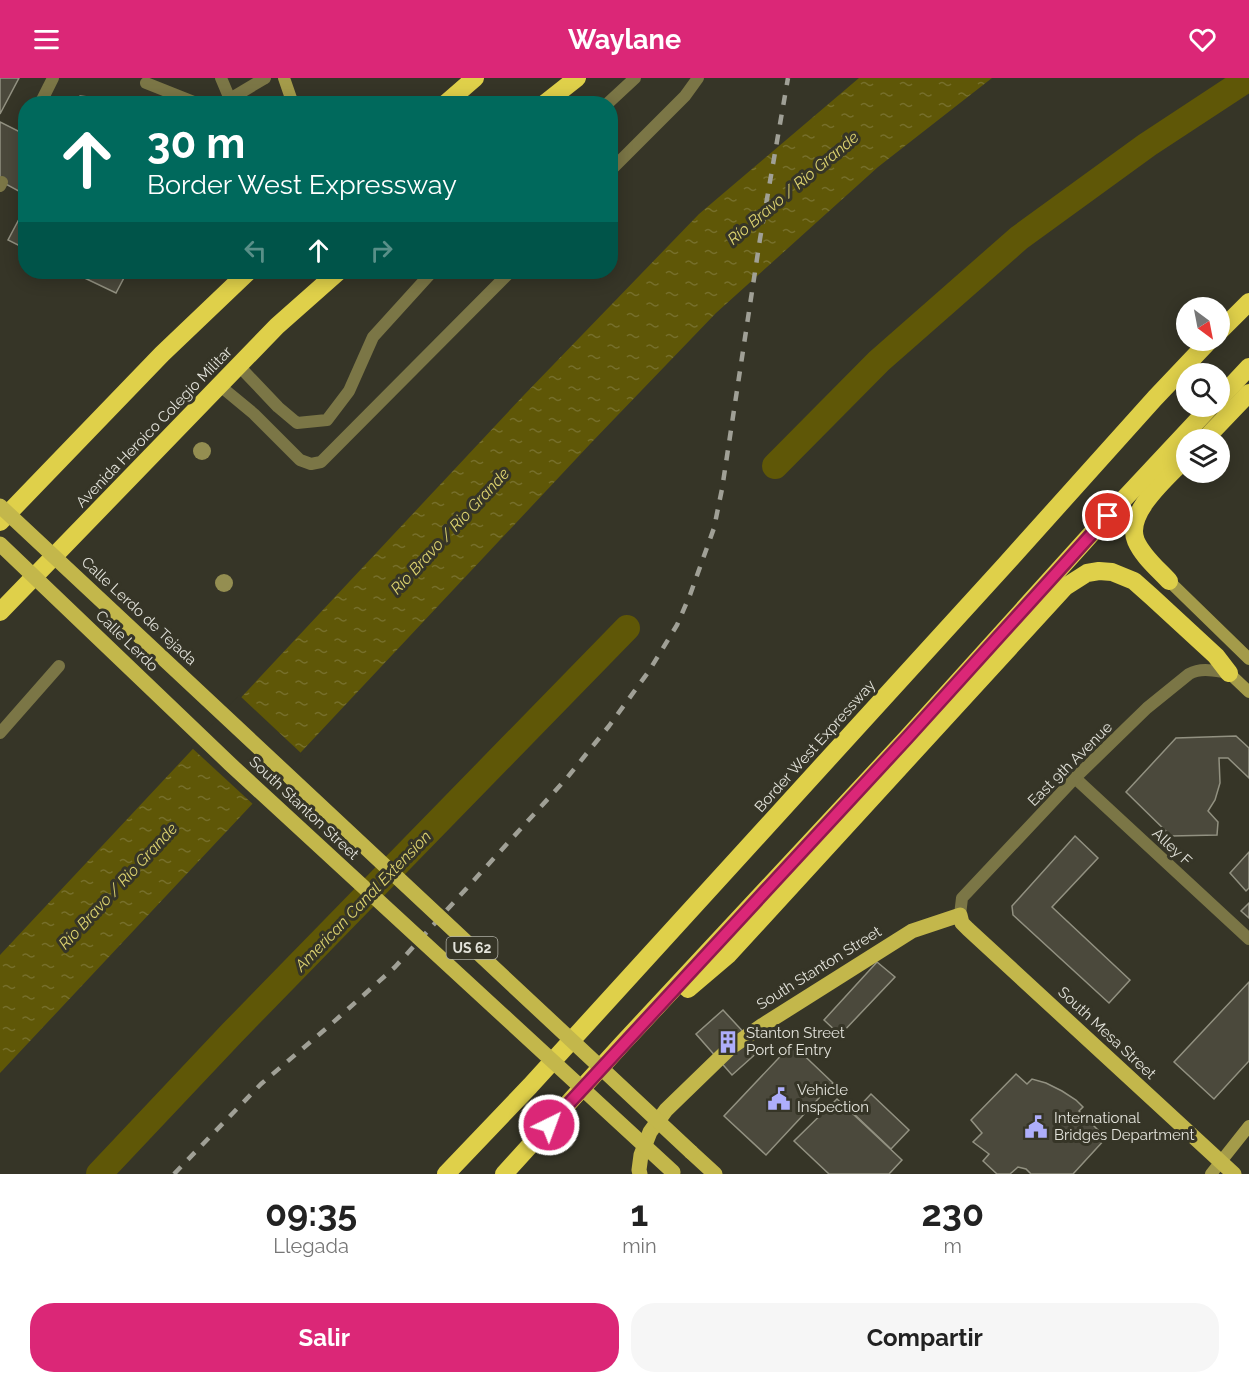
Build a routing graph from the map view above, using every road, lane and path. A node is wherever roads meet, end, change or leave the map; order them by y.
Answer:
1 (53, 78) edge
2 (221, 78) edge
3 (265, 78) edge
4 (284, 78) edge
5 (475, 78) edge
6 (577, 78) edge
7 (635, 78) edge
8 (699, 78) edge
9 (147, 83) dead end
10 (44, 96) edge
11 (179, 96) edge
12 (229, 96) edge
13 (238, 96) edge
14 (290, 96) edge
15 (454, 96) edge
16 (554, 96) edge
17 (616, 96) edge
18 (618, 163) edge
19 (241, 279) edge
20 (330, 279) edge
21 (426, 279) edge
22 (503, 279) edge
23 (1249, 302) edge
24 (1230, 321) edge
25 (1200, 351) edge
26 (239, 366) junction
27 (1249, 367) edge
28 (219, 386) junction
29 (1230, 387) edge
30 (1249, 393) edge
31 (1202, 417) edge
32 (1215, 429) edge
33 (1176, 469) edge
34 (0, 506) edge
35 (0, 522) edge
36 (0, 544) edge
37 (1169, 581) joint
38 (0, 612) edge
39 (1249, 659) edge
40 (59, 666) dead end
41 (1229, 673) junction
42 (1249, 692) edge
43 (0, 733) edge
44 (253, 743) joint
45 (230, 764) joint
46 (1075, 778) junction
47 (960, 915) junction
48 (1249, 939) edge
49 (622, 1044) junction
50 (1249, 1126) edge
51 (1216, 1168) edge
52 (674, 1173) edge
53 (446, 1174) edge
54 (504, 1174) edge
55 (640, 1174) edge
56 (716, 1174) edge
57 (1234, 1174) edge

1 - 10 street
2 - 12 street
3 - 13 street
4 - 14 street
5 - 15 highway
6 - 16 highway
7 - 17 street
8 - 18 street
9 - 11 street
19 - 35 highway
20 - 26 highway, Avenida Heroico Colegio Militar
21 - 26 street
22 - 28 street
23 - 24 highway
25 - 53 highway, Border West Expressway
26 - 28 highway, Avenida Heroico Colegio Militar
27 - 29 highway
28 - 38 highway, Avenida Heroico Colegio Militar
30 - 32 highway
31 - 49 highway
33 - 37 highway
34 - 44 main road, Calle Lerdo de Tejada, bridge
36 - 45 main road, Calle Lerdo, bridge
37 - 39 street
40 - 43 street
41 - 42 street
41 - 46 street, East 9th Avenue
41 - 49 highway
44 - 56 main road, South Stanton Street / US 62, bridge
45 - 52 main road, South Stanton Street, bridge
46 - 47 street, East 9th Avenue
46 - 48 street, Alley F
47 - 51 main road, South Mesa Street
47 - 55 main road, South Stanton Street
49 - 54 highway
50 - 51 street
51 - 57 main road, South Mesa Street

